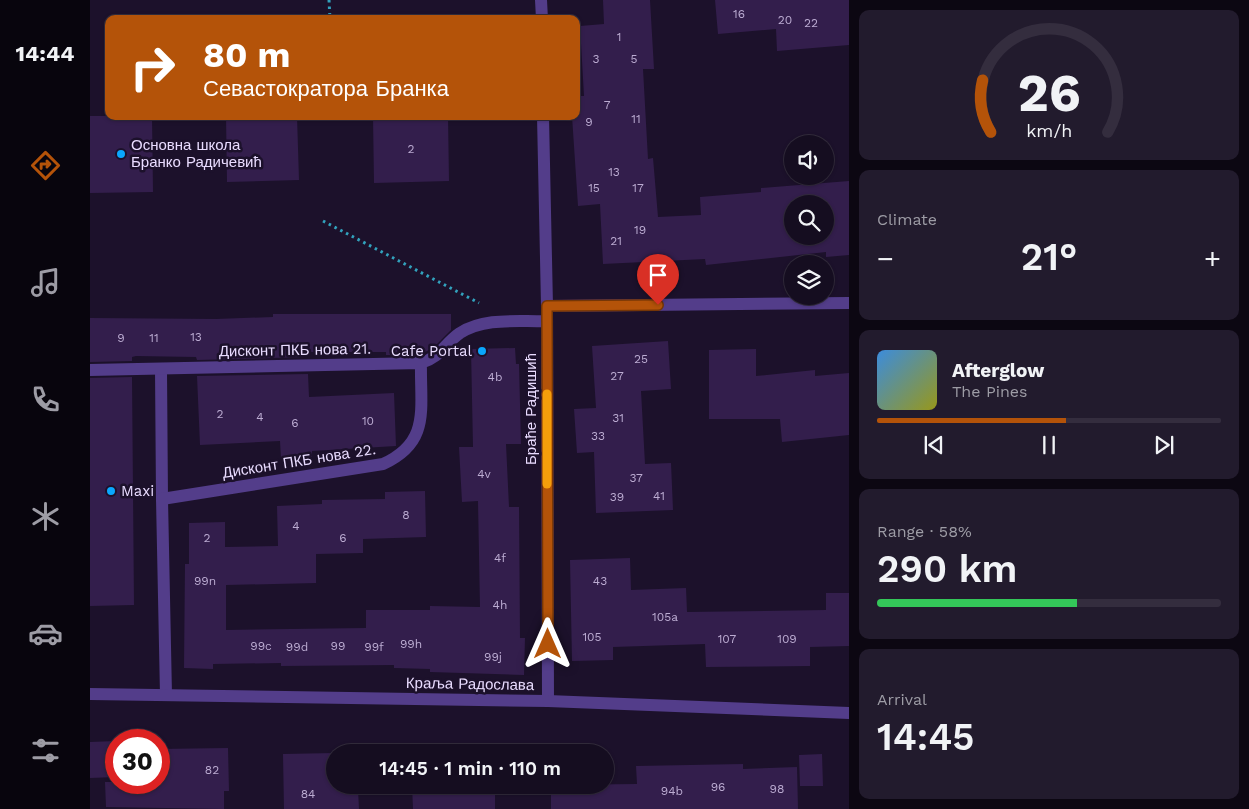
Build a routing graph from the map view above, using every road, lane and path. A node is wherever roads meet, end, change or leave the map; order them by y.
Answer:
1 (329, 0) edge
2 (541, 0) edge
3 (330, 15) edge
4 (542, 15) edge
5 (544, 120) edge
6 (323, 221) dead end
7 (480, 303) dead end
8 (849, 303) edge
9 (547, 306) junction
10 (547, 321) junction
11 (421, 363) junction
12 (90, 370) edge
13 (161, 370) junction
14 (162, 500) junction
15 (90, 694) edge
16 (166, 695) junction
17 (548, 701) junction
18 (849, 713) edge

1 - 3 path
2 - 4 street
5 - 9 street, Браће Радишић
6 - 7 path
8 - 9 street
9 - 10 street, Браће Радишић
10 - 11 street, Дисконт ПКБ нова 21.
10 - 17 street, Браће Радишић
11 - 13 street, Дисконт ПКБ нова 21.
11 - 14 street, Дисконт ПКБ нова 22.
12 - 13 street, Дисконт ПКБ нова 21.
13 - 14 street
14 - 16 street
15 - 16 street, Краља Радослава
16 - 17 street, Краља Радослава
17 - 18 street, Краља Радослава

